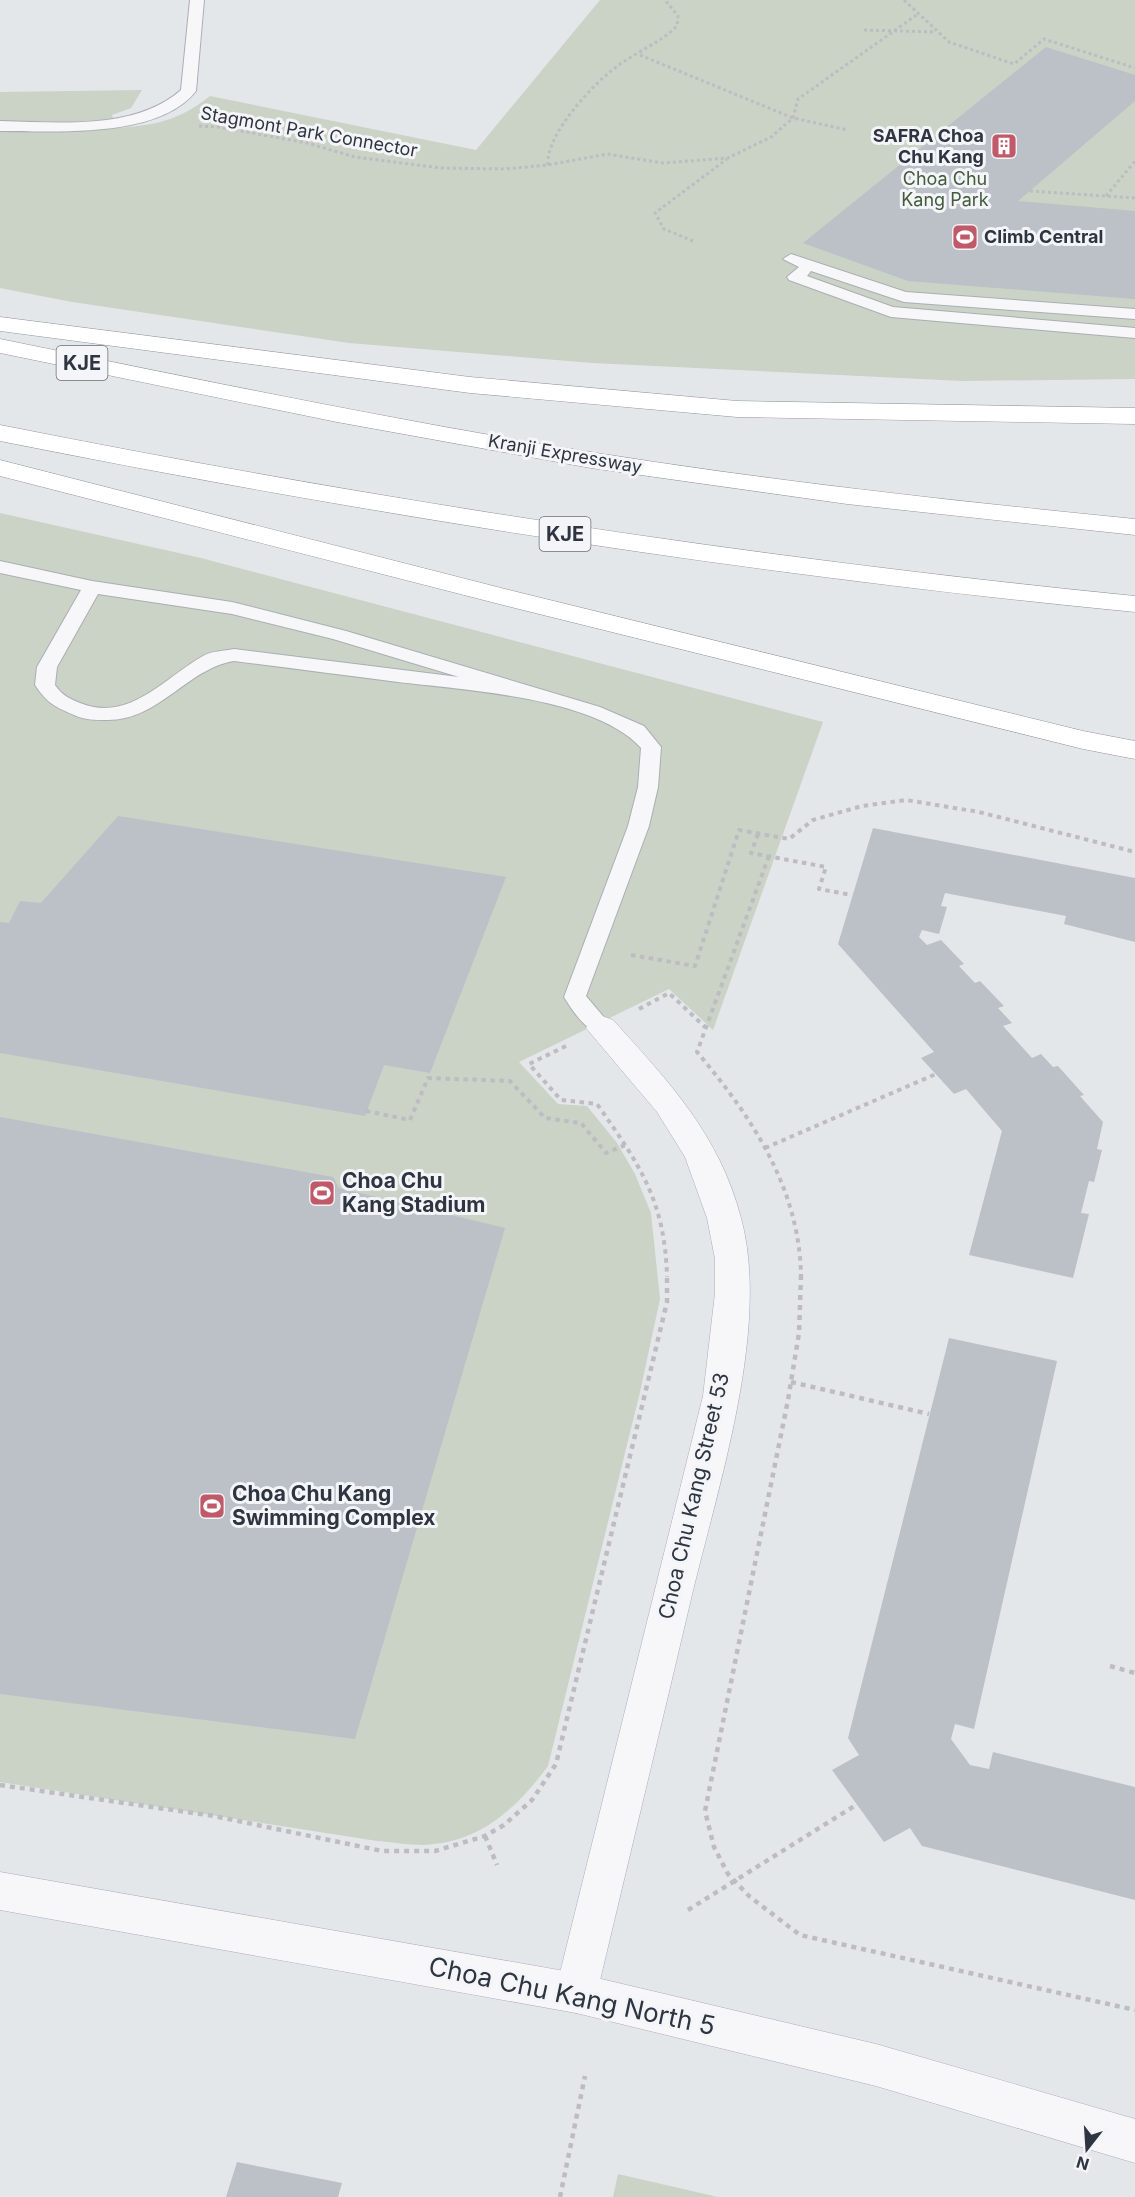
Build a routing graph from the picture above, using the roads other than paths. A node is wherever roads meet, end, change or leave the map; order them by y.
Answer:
1 (197, 0) edge
2 (0, 126) edge
3 (1135, 314) edge
4 (0, 324) edge
5 (1135, 333) edge
6 (0, 346) edge
7 (1135, 416) edge
8 (0, 433) edge
9 (0, 468) edge
10 (1135, 527) edge
11 (0, 567) edge
12 (92, 587) junction
13 (1135, 604) edge
14 (527, 692) junction
15 (1135, 750) edge
16 (602, 1028) joint
17 (0, 1891) edge
18 (576, 1993) junction
19 (1135, 2140) edge

1 - 2 lane
3 - 5 lane
4 - 7 highway
6 - 10 highway, Kranji Expressway / KJE
8 - 13 highway, KJE
9 - 15 highway
11 - 12 lane
12 - 14 lane
12 - 14 lane
14 - 16 lane
16 - 18 street, Choa Chu Kang Street 53
17 - 18 street, Choa Chu Kang North 5
18 - 19 street, Choa Chu Kang North 5

